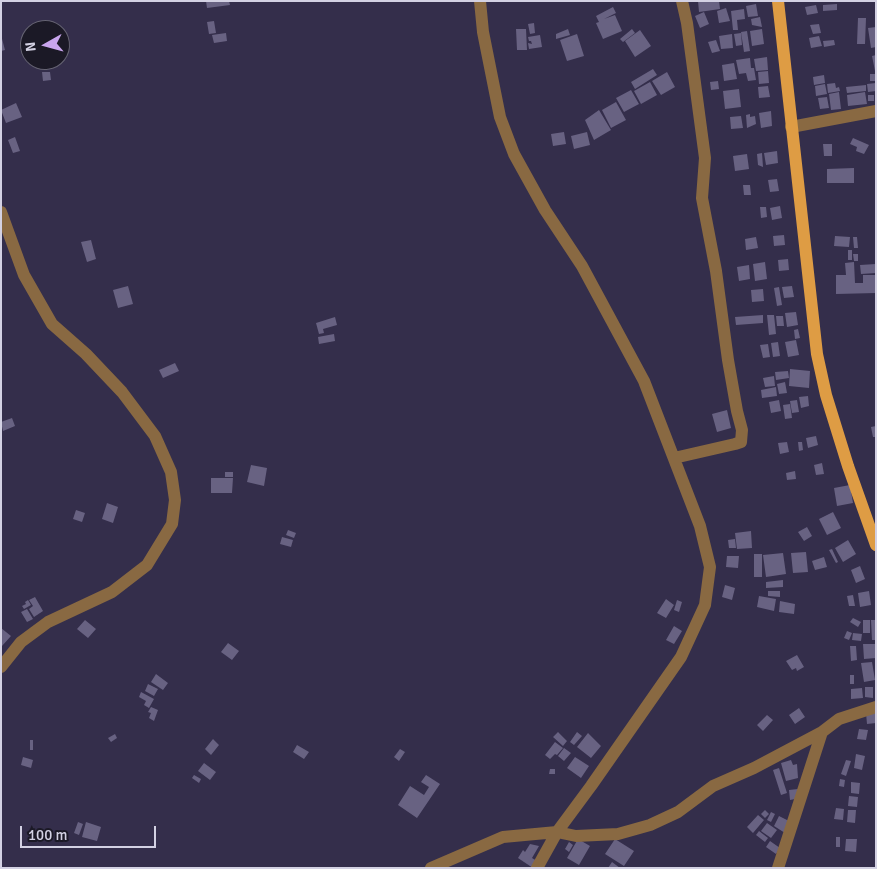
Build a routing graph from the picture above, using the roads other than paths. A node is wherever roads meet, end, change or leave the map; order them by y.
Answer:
1 (480, 1) edge
2 (682, 1) edge
3 (778, 1) edge
4 (876, 111) edge
5 (791, 127) junction
6 (1, 212) edge
7 (674, 458) junction
8 (876, 545) edge
9 (1, 667) edge
10 (876, 707) edge
11 (822, 732) junction
12 (557, 832) junction
13 (431, 868) edge
14 (538, 868) edge
15 (778, 868) edge

1 - 7 street
2 - 7 street
3 - 5 main road
4 - 5 street
5 - 8 main road
6 - 9 street
7 - 12 street
10 - 11 street
11 - 12 street
11 - 15 street
12 - 13 street
12 - 14 street

